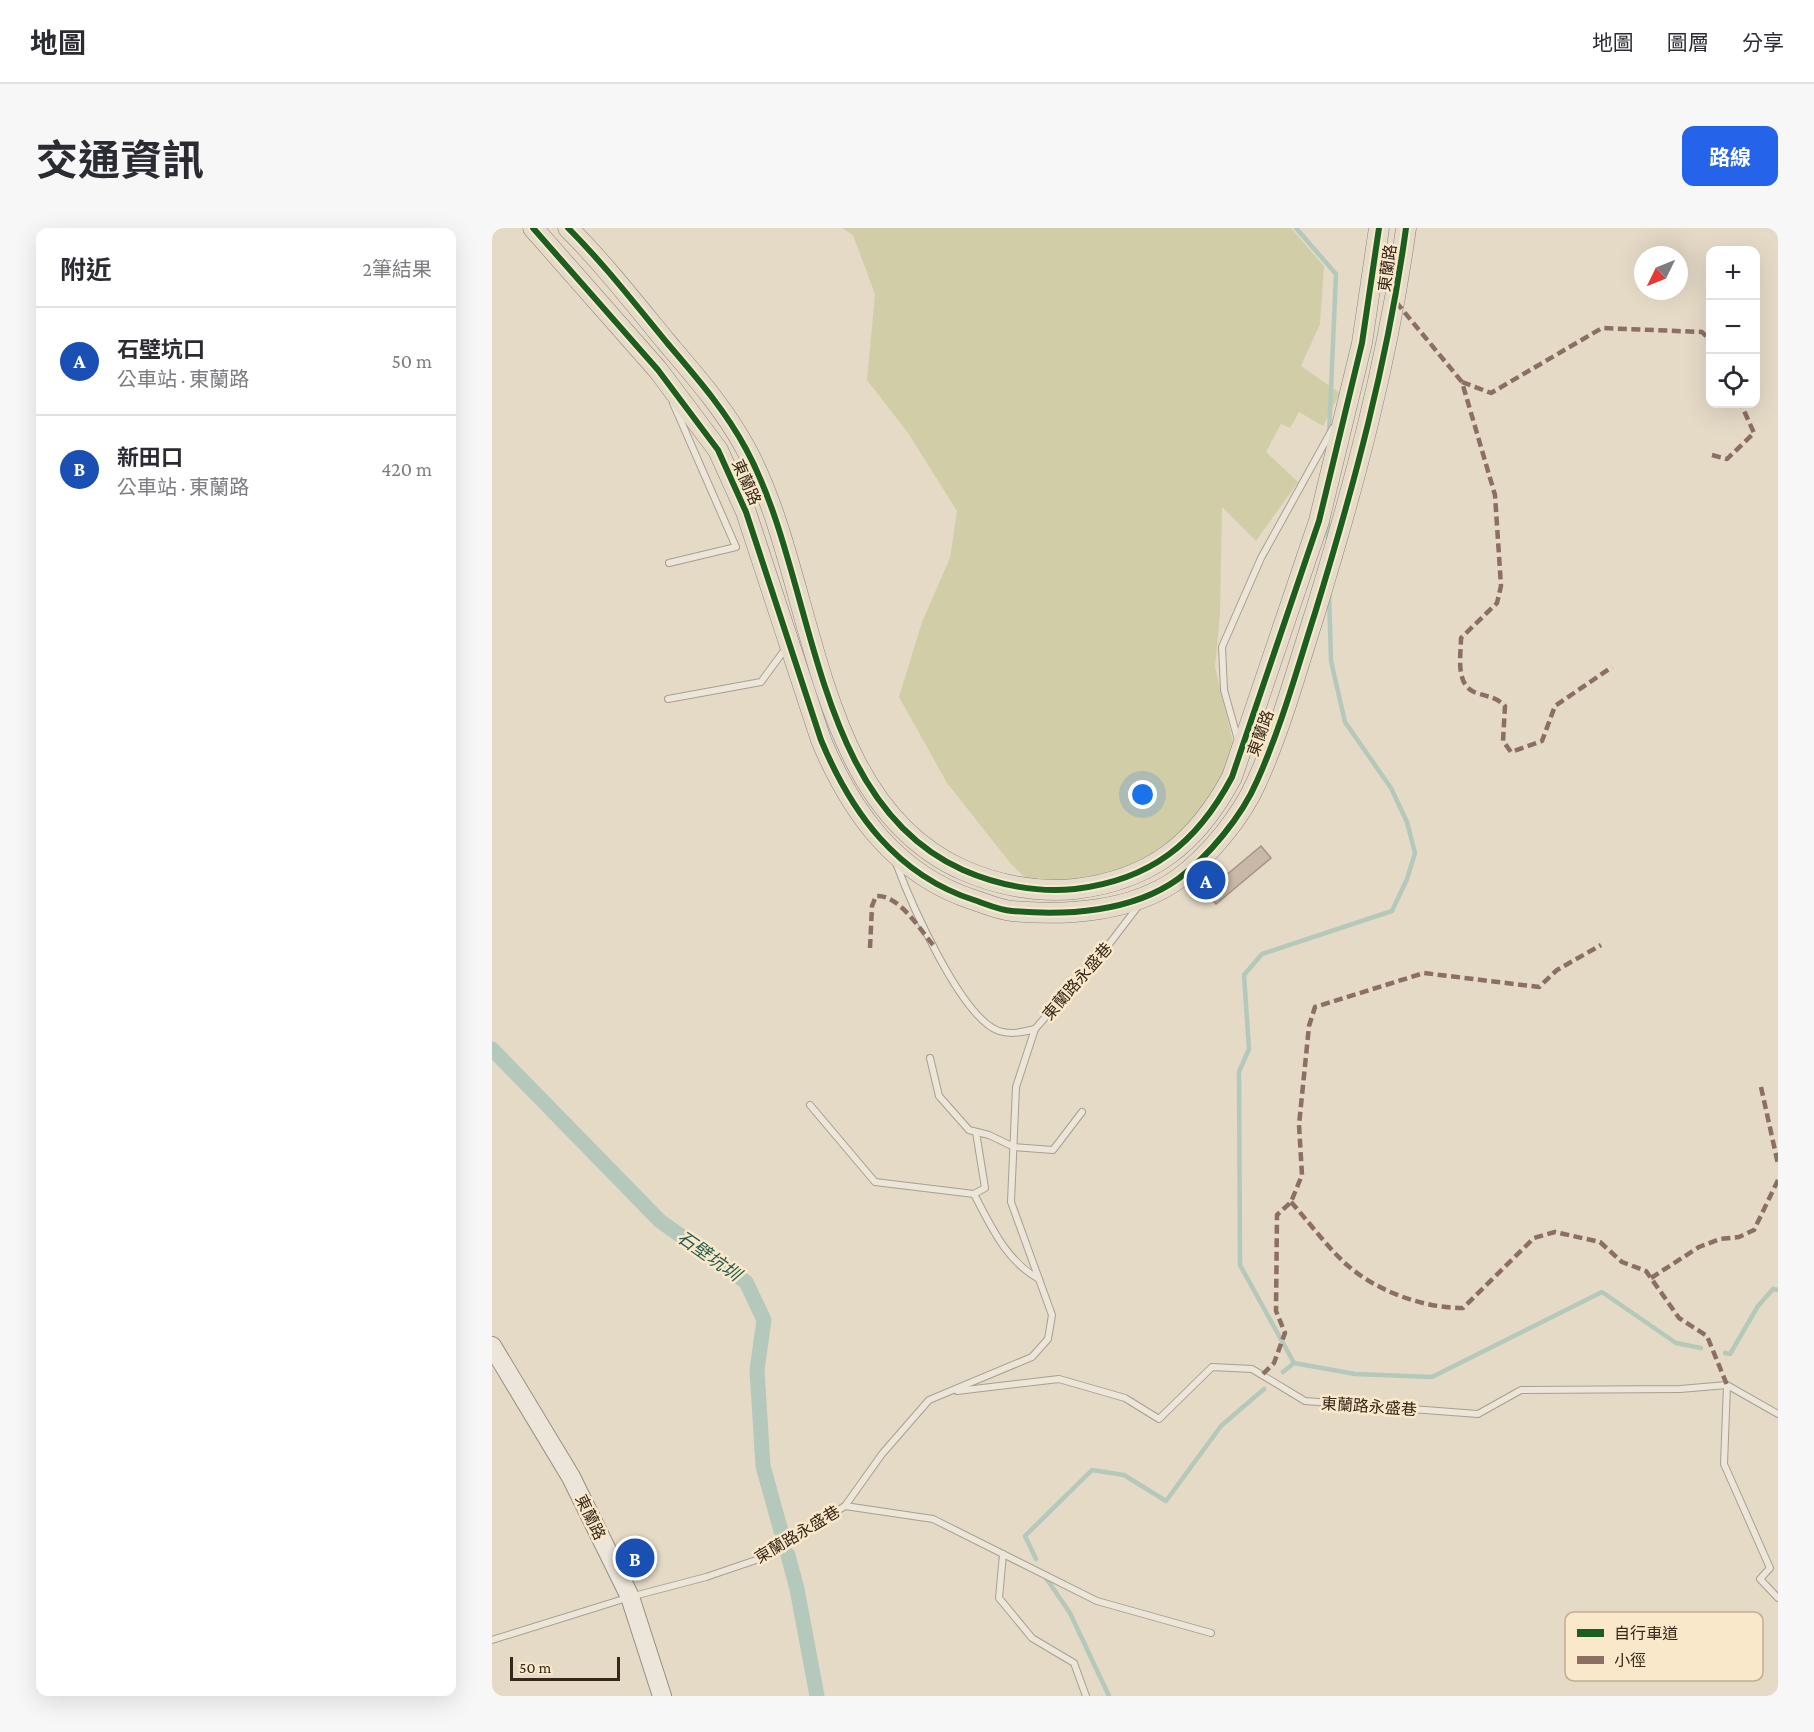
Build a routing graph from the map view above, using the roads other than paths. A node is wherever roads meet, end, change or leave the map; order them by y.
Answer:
1 (533, 228) edge
2 (568, 228) edge
3 (1379, 228) edge
4 (1406, 228) edge
5 (658, 370) junction
6 (1347, 404) junction
7 (669, 563) dead end
8 (790, 643) junction
9 (668, 699) dead end
10 (1241, 751) junction
11 (893, 854) junction
12 (1145, 892) junction
13 (1035, 1029) junction
14 (930, 1058) dead end
15 (810, 1105) dead end
16 (1082, 1112) dead end
17 (976, 1132) junction
18 (1014, 1147) junction
19 (974, 1194) junction
20 (1039, 1279) junction
21 (492, 1346) edge
22 (1727, 1384) junction
23 (949, 1392) junction
24 (1778, 1414) edge
25 (845, 1506) junction
26 (1003, 1554) junction
27 (630, 1597) junction
28 (1778, 1598) edge
29 (1211, 1633) dead end
30 (492, 1640) edge
31 (662, 1696) edge
32 (1086, 1696) edge

1 - 5 main road, 東蘭路
2 - 10 main road, 東蘭路
3 - 6 main road, 東蘭路
4 - 12 main road, 東蘭路
5 - 7 lane
5 - 8 main road, 東蘭路
6 - 10 main road, 東蘭路
6 - 10 lane
8 - 9 lane
8 - 11 main road, 東蘭路
11 - 12 main road, 東蘭路
11 - 13 lane, 東蘭路
12 - 13 lane, 東蘭路永盛巷
13 - 18 lane, 東蘭路永盛巷
14 - 17 lane
15 - 19 lane
16 - 18 lane
17 - 18 lane
17 - 19 lane
18 - 20 lane, 東蘭路永盛巷
19 - 20 lane
20 - 23 lane, 東蘭路永盛巷
21 - 27 street, 東蘭路
22 - 23 lane, 東蘭路永盛巷
22 - 24 lane
22 - 28 lane
23 - 25 lane, 東蘭路永盛巷
25 - 26 lane
25 - 27 lane, 東蘭路永盛巷
26 - 29 lane
26 - 32 lane
27 - 30 lane
27 - 31 street

